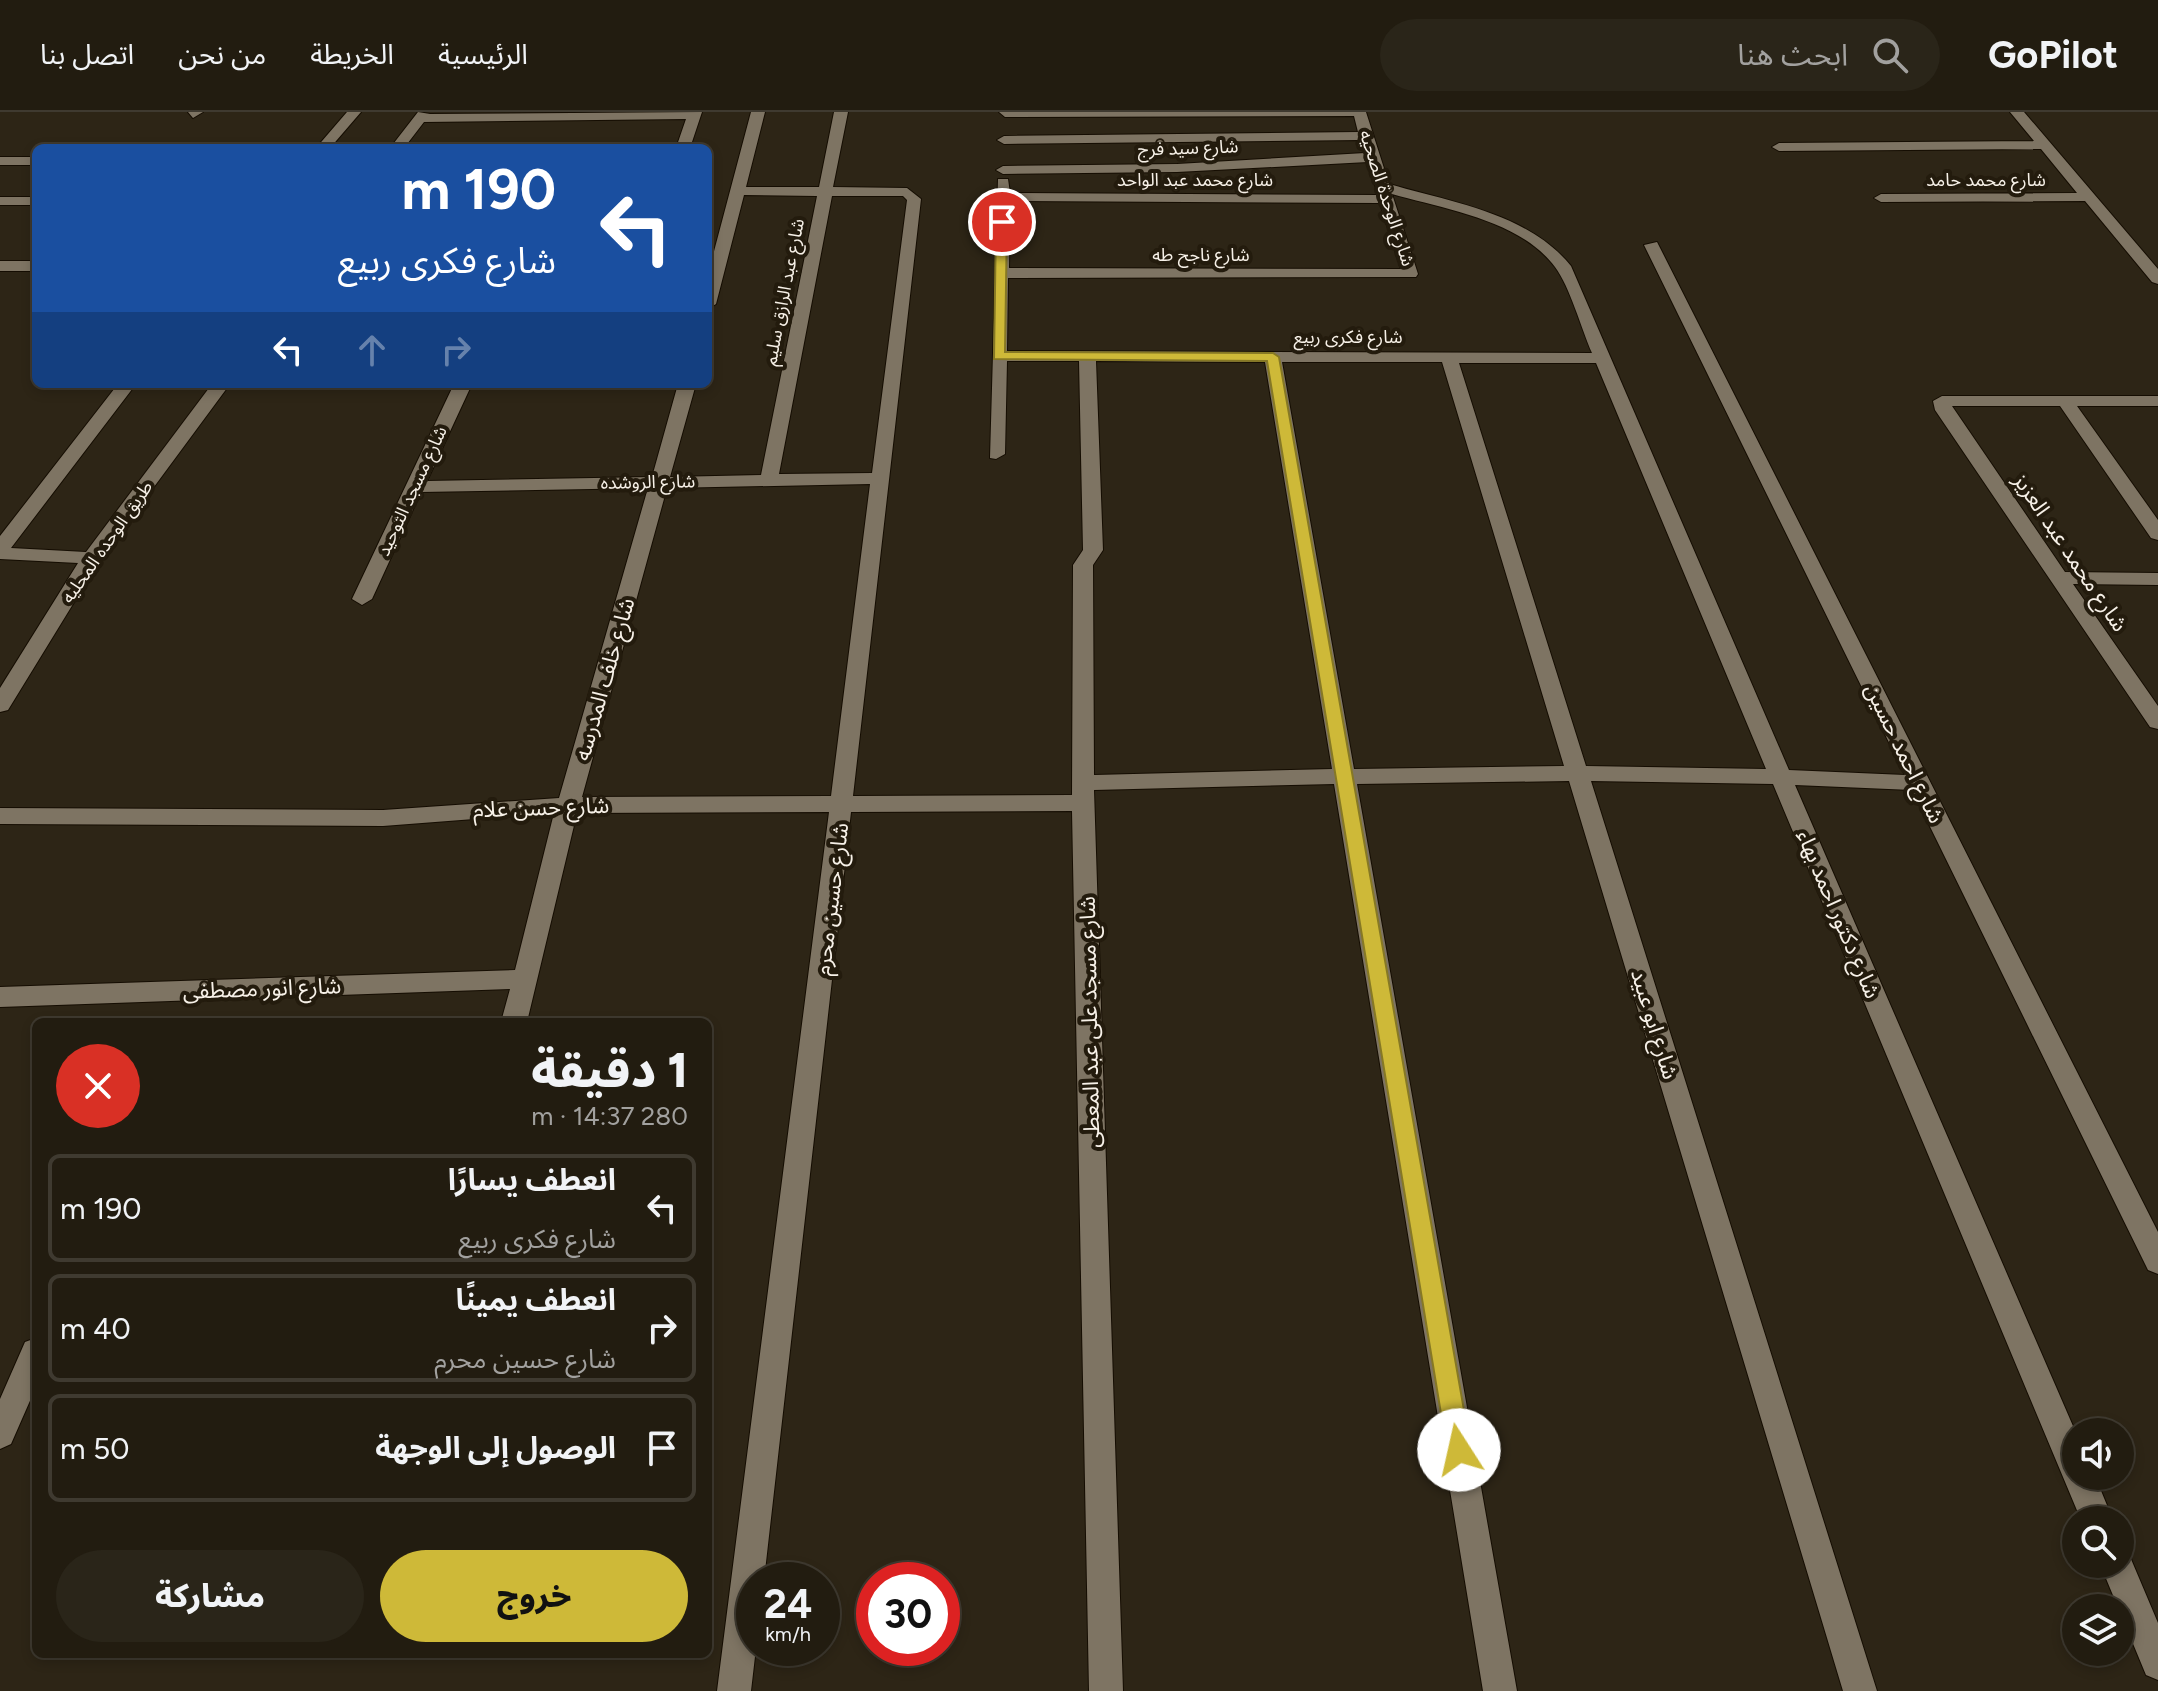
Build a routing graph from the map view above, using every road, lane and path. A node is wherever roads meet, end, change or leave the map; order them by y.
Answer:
1 (354, 112) edge
2 (758, 112) edge
3 (841, 112) edge
4 (1359, 112) edge
5 (2017, 112) edge
6 (1005, 113) edge
7 (694, 114) edge
8 (423, 115) edge
9 (1367, 136) junction
10 (1004, 140) junction
11 (326, 144) edge
12 (400, 144) edge
13 (684, 144) edge
14 (2046, 145) junction
15 (1779, 147) dead end
16 (1374, 157) junction
17 (0, 161) edge
18 (32, 161) edge
19 (1003, 170) junction
20 (738, 191) junction
21 (824, 192) junction
22 (1386, 193) junction
23 (1002, 197) junction
24 (2090, 197) junction
25 (1881, 198) dead end
26 (0, 201) edge
27 (32, 201) edge
28 (1652, 245) dead end
29 (0, 266) edge
30 (32, 266) edge
31 (1001, 273) junction
32 (1401, 276) joint
33 (2158, 279) edge
34 (712, 289) edge
35 (999, 356) junction
36 (1087, 356) junction
37 (1273, 357) junction
38 (1449, 357) junction
39 (1602, 358) junction
40 (124, 388) edge
41 (218, 388) edge
42 (461, 388) edge
43 (686, 388) edge
44 (2064, 400) junction
45 (2158, 401) edge
46 (996, 454) dead end
47 (882, 478) junction
48 (769, 480) junction
49 (661, 481) junction
50 (414, 487) junction
51 (2158, 534) edge
52 (0, 551) edge
53 (91, 558) junction
54 (2060, 578) junction
55 (2158, 579) edge
56 (362, 599) dead end
57 (0, 705) edge
58 (2158, 722) edge
59 (1578, 774) junction
60 (1780, 775) junction
61 (1343, 776) junction
62 (1919, 783) junction
63 (1084, 793) junction
64 (568, 805) junction
65 (842, 805) junction
66 (0, 816) edge
67 (525, 979) junction
68 (0, 997) edge
69 (515, 1018) edge
70 (2158, 1261) edge
71 (32, 1361) edge
72 (0, 1434) edge
73 (2062, 1437) edge
74 (2122, 1578) edge
75 (2158, 1663) edge
76 (734, 1691) edge
77 (1106, 1691) edge
78 (1500, 1691) edge
79 (1860, 1691) edge

1 - 11 street
2 - 20 street
3 - 21 street, شارع عبد الرازق سليم
4 - 6 street
4 - 9 street, شارع الوحدة الصحيه
5 - 14 street
6 - 10 street
7 - 8 street
7 - 13 street
8 - 12 street
9 - 10 street
9 - 16 street, شارع الوحدة الصحيه
10 - 19 street
14 - 15 street
14 - 24 street
16 - 19 street, شارع سيد فرج
16 - 22 street, شارع الوحدة الصحيه
17 - 18 street
19 - 23 street
20 - 21 street
20 - 34 street
21 - 47 street, شارع حسين محرم
21 - 48 street, شارع عبد الرازق سليم
22 - 23 street, شارع محمد عبد الواحد
22 - 32 street, شارع الوحدة الصحيه
22 - 39 street, شارع محمد عبد الواحد
23 - 31 street
24 - 25 street, شارع محمد حامد
24 - 33 street
26 - 27 street
28 - 62 street, شارع احمد حسين
29 - 30 street
31 - 32 street, شارع ناجح طه
31 - 35 street
35 - 36 street, شارع فكرى ربيع
35 - 46 street
36 - 37 street, شارع فكرى ربيع
36 - 63 street, شارع مسجد على عبد المعطى
37 - 38 street, شارع فكرى ربيع
37 - 61 street
38 - 39 street, شارع فكرى ربيع
38 - 59 street, شارع ابو عبيد
39 - 60 street, شارع دكتور احمد بهاء
40 - 52 street
41 - 53 street, طريق الوحده المحليه
42 - 50 street, شارع مسجد التوحيد
43 - 49 street, شارع خلف المدرسه
44 - 45 street
44 - 51 street
44 - 54 street, شارع محمد عبد العزيز
47 - 48 street, شارع الروشده
47 - 65 street, شارع حسين محرم
48 - 49 street, شارع الروشده
49 - 50 street, شارع الروشده
49 - 64 street, شارع خلف المدرسه
50 - 56 street, شارع مسجد التوحيد
52 - 53 street
53 - 57 street, طريق الوحده المحليه
54 - 55 street
54 - 58 street, شارع محمد عبد العزيز
59 - 60 street, شارع حسن علام
59 - 61 street, شارع حسن علام
59 - 79 street, شارع ابو عبيد
60 - 62 street, شارع حسن علام
60 - 73 street, شارع دكتور احمد بهاء
61 - 63 street, شارع حسن علام
61 - 78 street
62 - 70 street, شارع احمد حسين
63 - 65 street, شارع حسن علام
63 - 77 street, شارع مسجد على عبد المعطى
64 - 65 street, شارع حسن علام
64 - 66 street, شارع حسن علام
64 - 67 street, شارع خلف المدرسه
65 - 76 street, شارع حسين محرم
67 - 68 street, شارع انور مصطفى
67 - 69 street, شارع خلف المدرسه
71 - 72 street
74 - 75 street

